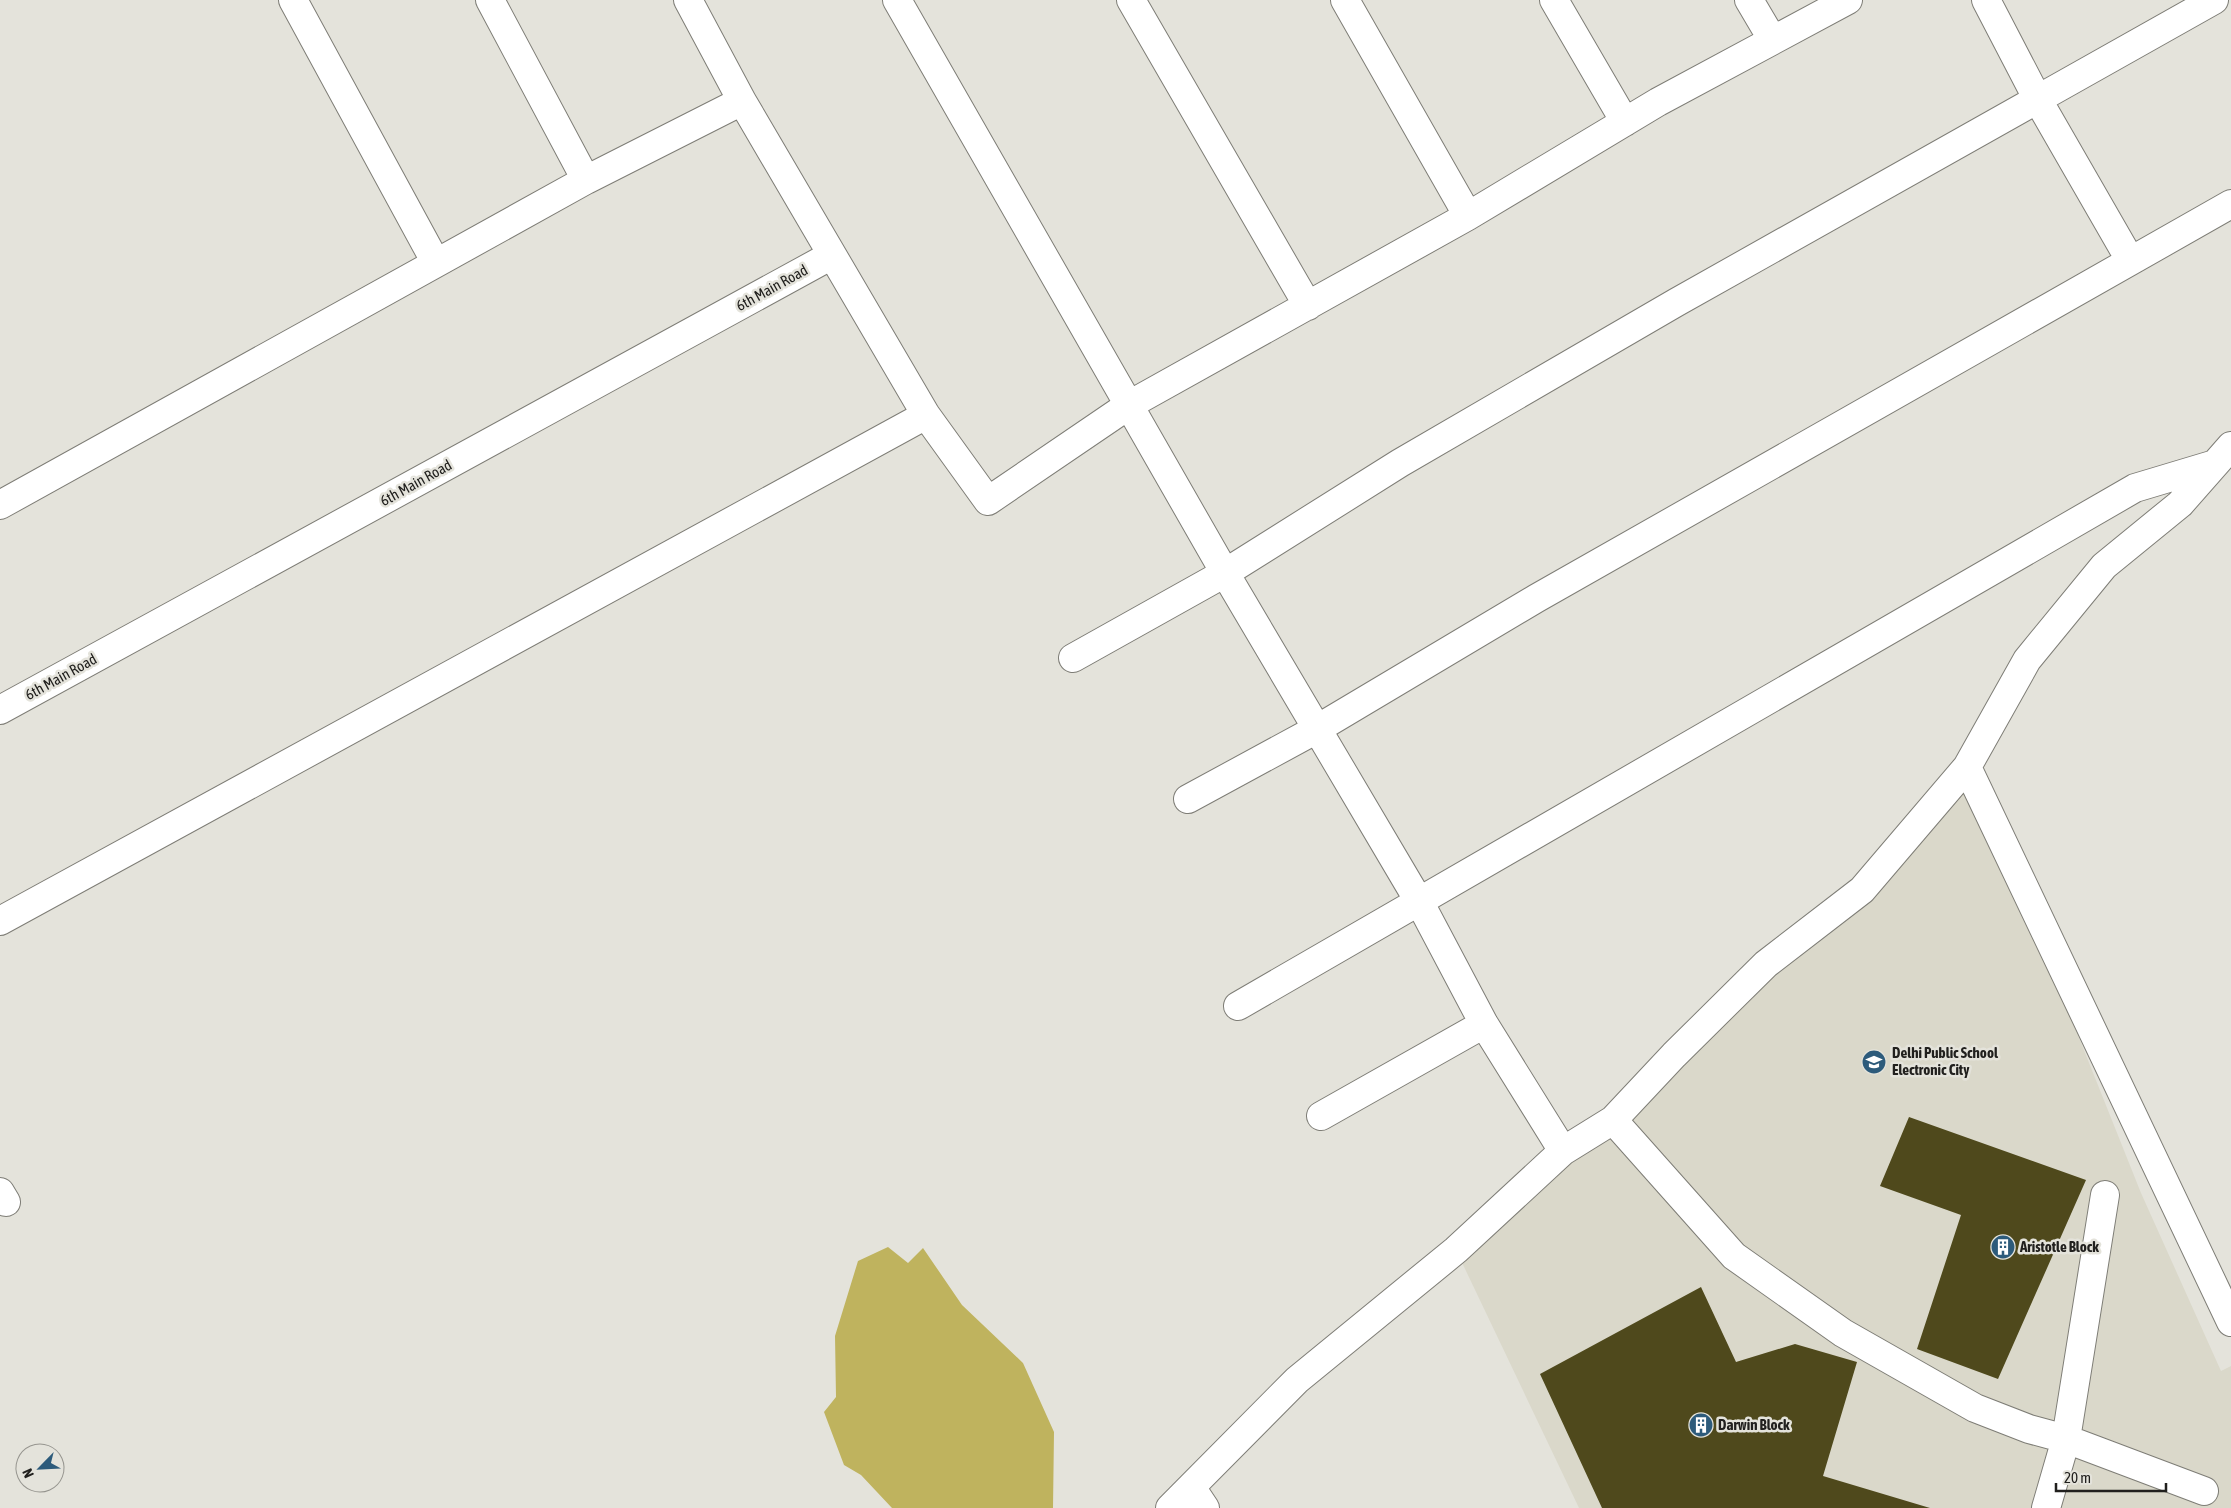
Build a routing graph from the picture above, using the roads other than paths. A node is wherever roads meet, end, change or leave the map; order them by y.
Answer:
1 (292, 0) edge
2 (490, 0) edge
3 (688, 0) edge
4 (897, 0) edge
5 (1131, 0) edge
6 (1344, 0) edge
7 (1554, 0) edge
8 (1749, 0) edge
9 (1848, 0) edge
10 (1986, 0) edge
11 (2214, 0) edge
12 (1772, 39) junction
13 (2038, 100) junction
14 (742, 101) junction
15 (1625, 122) junction
16 (586, 180) junction
17 (2231, 204) edge
18 (1468, 216) junction
19 (832, 255) junction
20 (2130, 260) junction
21 (436, 263) junction
22 (1308, 306) junction
23 (1129, 404) junction
24 (926, 415) junction
25 (2223, 455) edge
26 (0, 505) edge
27 (1225, 573) junction
28 (1073, 658) dead end
29 (0, 710) edge
30 (1317, 729) junction
31 (1967, 767) junction
32 (1188, 799) dead end
33 (1420, 902) junction
34 (0, 921) edge
35 (1238, 1006) dead end
36 (1484, 1024) junction
37 (1321, 1116) dead end
38 (1613, 1120) junction
39 (1563, 1151) junction
40 (2105, 1195) dead end
41 (2231, 1322) edge
42 (2066, 1439) junction
43 (2204, 1491) dead end
44 (1198, 1497) edge
45 (1170, 1508) edge
46 (2046, 1508) edge

1 - 21 street
2 - 16 street
3 - 14 street
4 - 23 street
5 - 22 street
6 - 18 street
7 - 15 street
8 - 12 street
9 - 12 street
10 - 13 street
11 - 13 street
12 - 15 street
13 - 20 street
13 - 27 street
14 - 16 street
14 - 19 street
15 - 18 street
16 - 21 street
17 - 20 street
18 - 22 street
19 - 24 street
19 - 29 street, 6th Main Road
20 - 30 street
21 - 26 street
22 - 23 street
23 - 24 street
23 - 27 street
24 - 34 street
25 - 31 street
25 - 33 street
27 - 28 street
27 - 30 street
30 - 32 street
30 - 33 street
31 - 38 street
31 - 41 street
33 - 35 street
33 - 36 street
36 - 37 street
36 - 39 street
38 - 39 street
38 - 42 street
39 - 44 street
40 - 42 street
42 - 43 street
42 - 46 street
44 - 45 street

